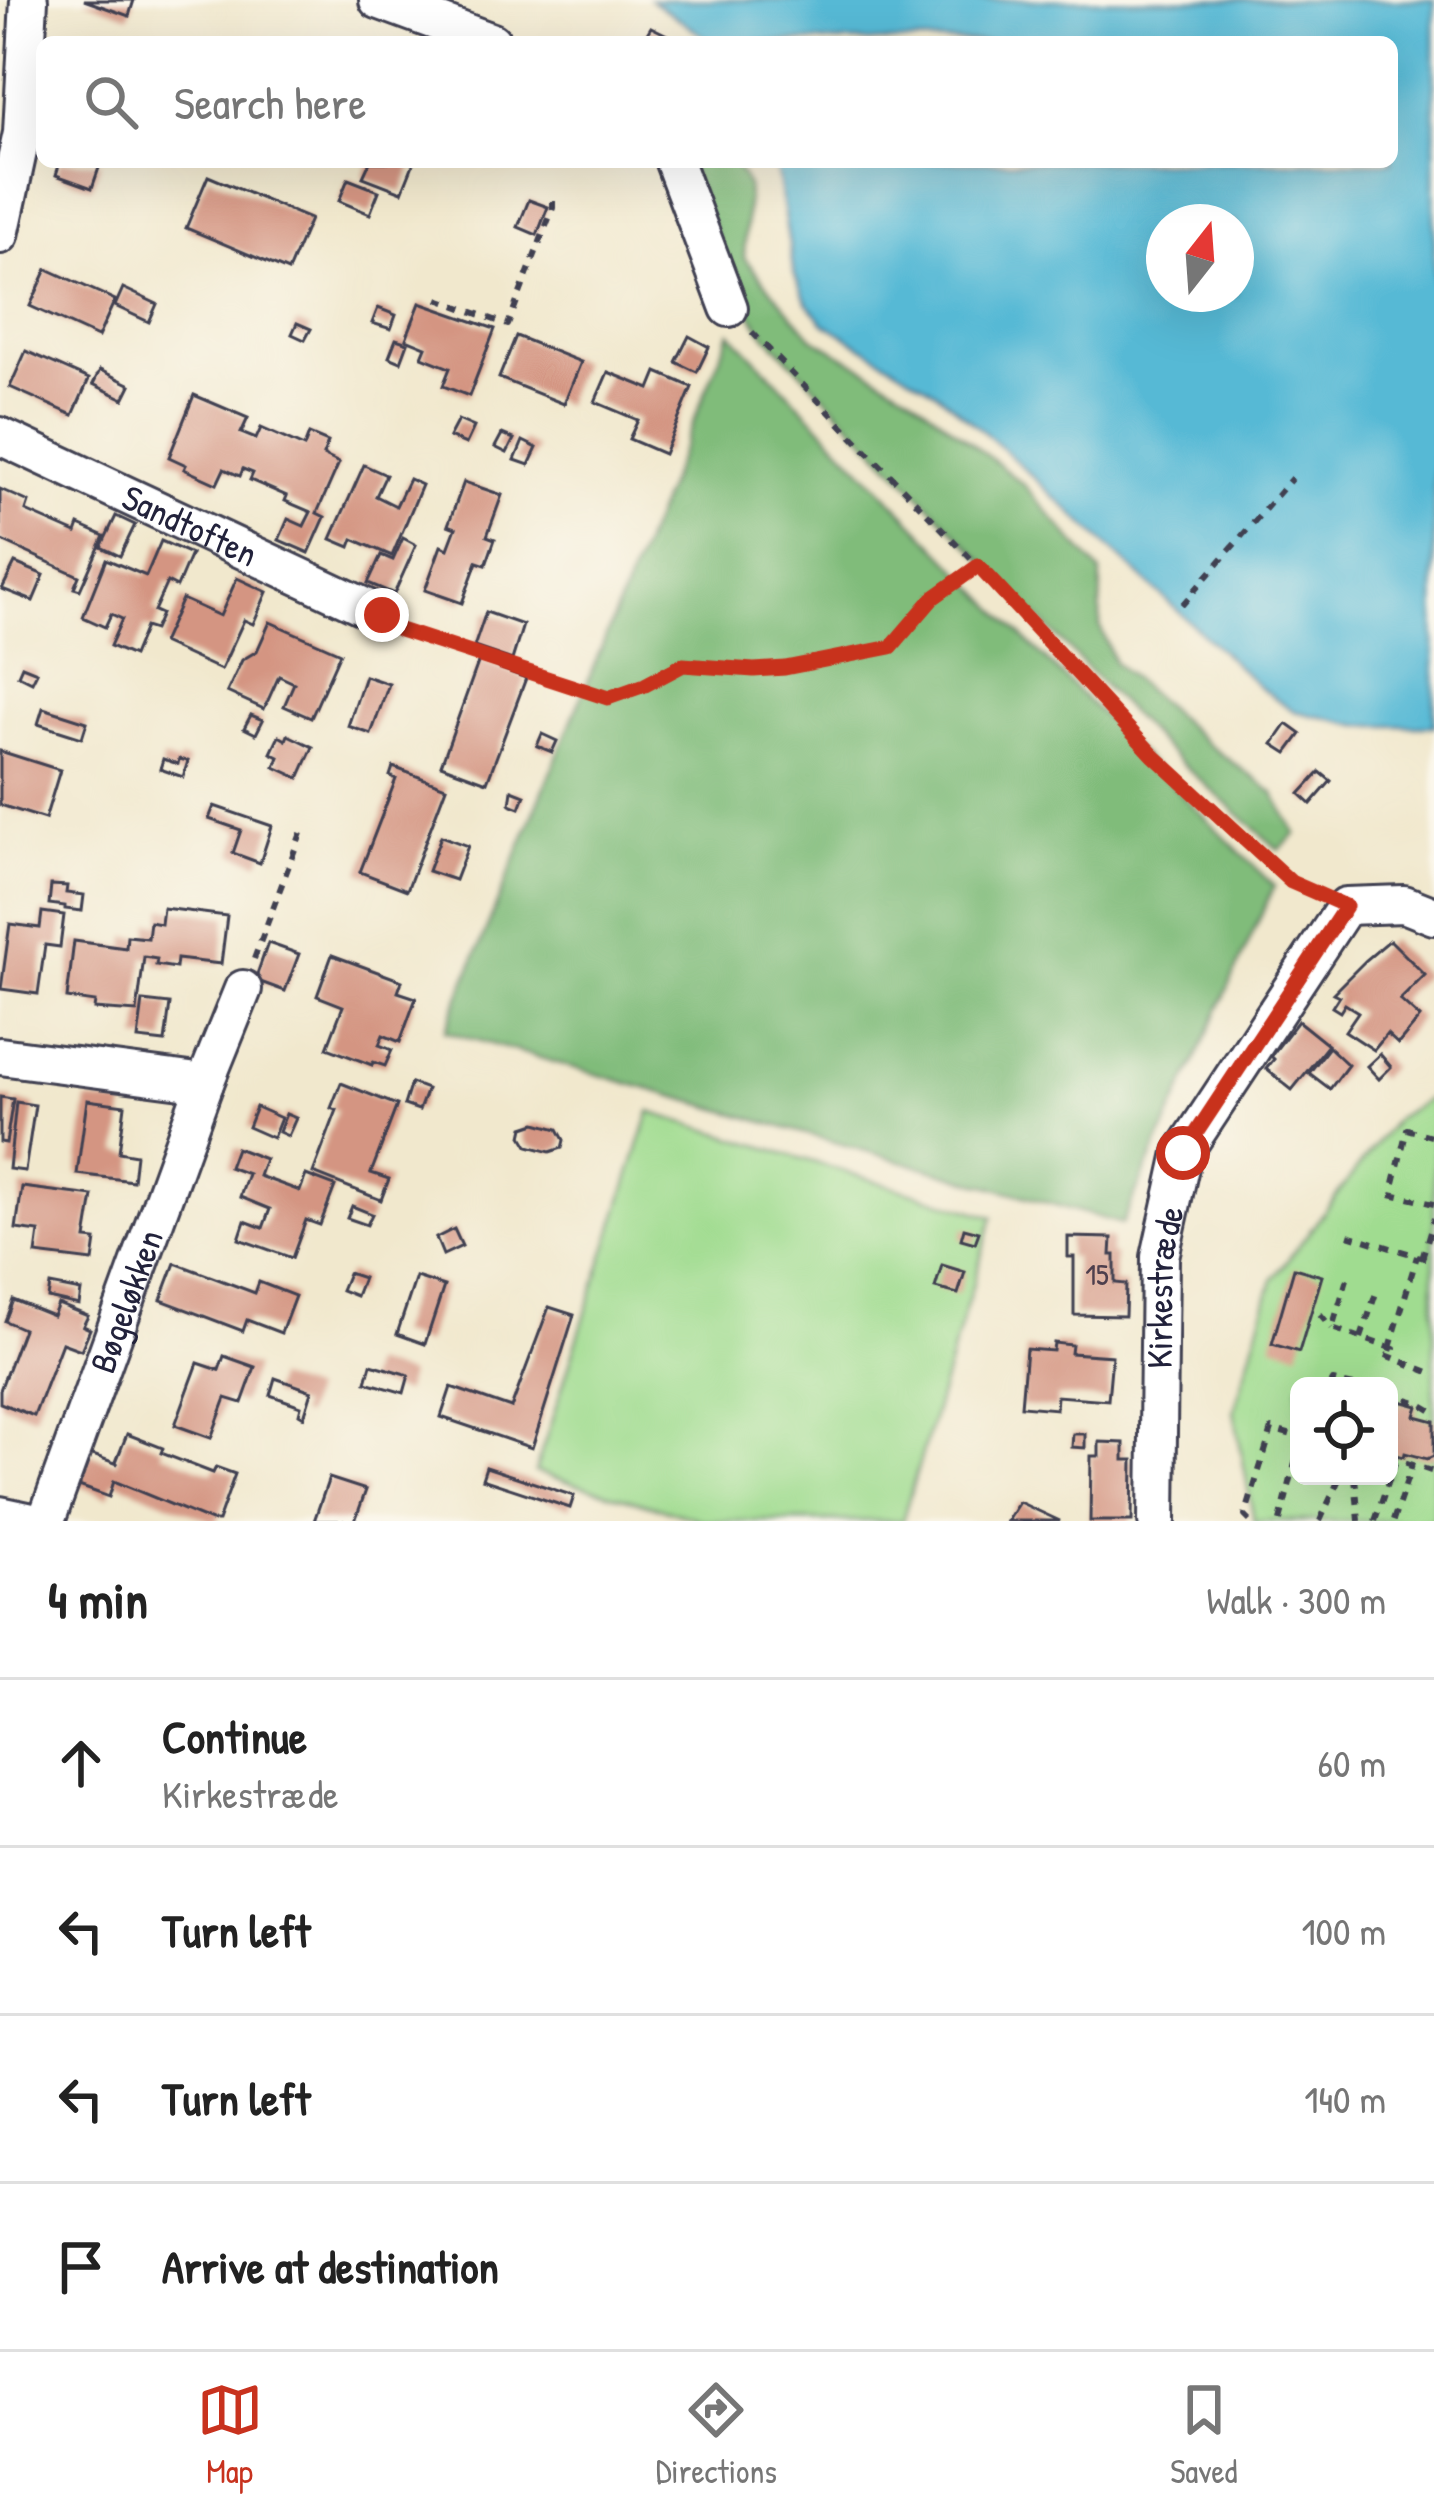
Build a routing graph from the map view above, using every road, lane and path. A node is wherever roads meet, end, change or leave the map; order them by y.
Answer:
1 (29, 0) edge
2 (378, 0) edge
3 (476, 36) edge
4 (676, 168) edge
5 (553, 200) dead end
6 (0, 235) edge
7 (438, 299) dead end
8 (729, 308) joint
9 (0, 436) edge
10 (1292, 478) dead end
11 (978, 566) junction
12 (1182, 604) dead end
13 (382, 615) joint
14 (301, 833) dead end
15 (1346, 906) junction
16 (1434, 916) edge
17 (243, 988) joint
18 (0, 1055) edge
19 (205, 1083) junction
20 (1434, 1137) edge
21 (1394, 1183) dead end
22 (1391, 1193) dead end
23 (1434, 1204) edge
24 (1434, 1218) edge
25 (1348, 1235) dead end
26 (1419, 1257) junction
27 (1434, 1261) edge
28 (1348, 1279) dead end
29 (1378, 1288) dead end
30 (1320, 1314) dead end
31 (1332, 1328) junction
32 (1361, 1338) junction
33 (1389, 1354) junction
34 (1434, 1374) edge
35 (1398, 1397) edge
36 (1434, 1412) edge
37 (1290, 1434) edge
38 (1398, 1462) edge
39 (1412, 1465) junction
40 (1434, 1472) edge
41 (1290, 1483) edge
42 (1336, 1485) edge
43 (1357, 1485) edge
44 (1385, 1485) edge
45 (0, 1515) edge
46 (28, 1521) edge
47 (46, 1521) edge
48 (1157, 1521) edge
49 (1250, 1521) edge
50 (1280, 1521) edge
51 (1320, 1521) edge
52 (1359, 1521) edge
53 (1375, 1521) edge
54 (1393, 1521) edge

1 - 6 street
2 - 3 street
4 - 8 street
5 - 7 path
8 - 11 path
9 - 13 street, Sandtoften
10 - 12 path
11 - 13 path
11 - 15 path
14 - 17 path
15 - 16 street
15 - 48 street, Kirkestræde
17 - 19 street, Bøgeløkken
18 - 19 street
19 - 47 street, Bøgeløkken
20 - 21 path
22 - 23 path
24 - 26 path
25 - 26 path
26 - 27 path
26 - 33 path
28 - 31 path
29 - 32 path
30 - 31 path
31 - 32 path
32 - 33 path
33 - 34 path
35 - 36 path
37 - 49 path
38 - 39 path
39 - 40 path
39 - 54 path
41 - 50 path
42 - 51 path
43 - 52 path
44 - 53 path
45 - 46 street

